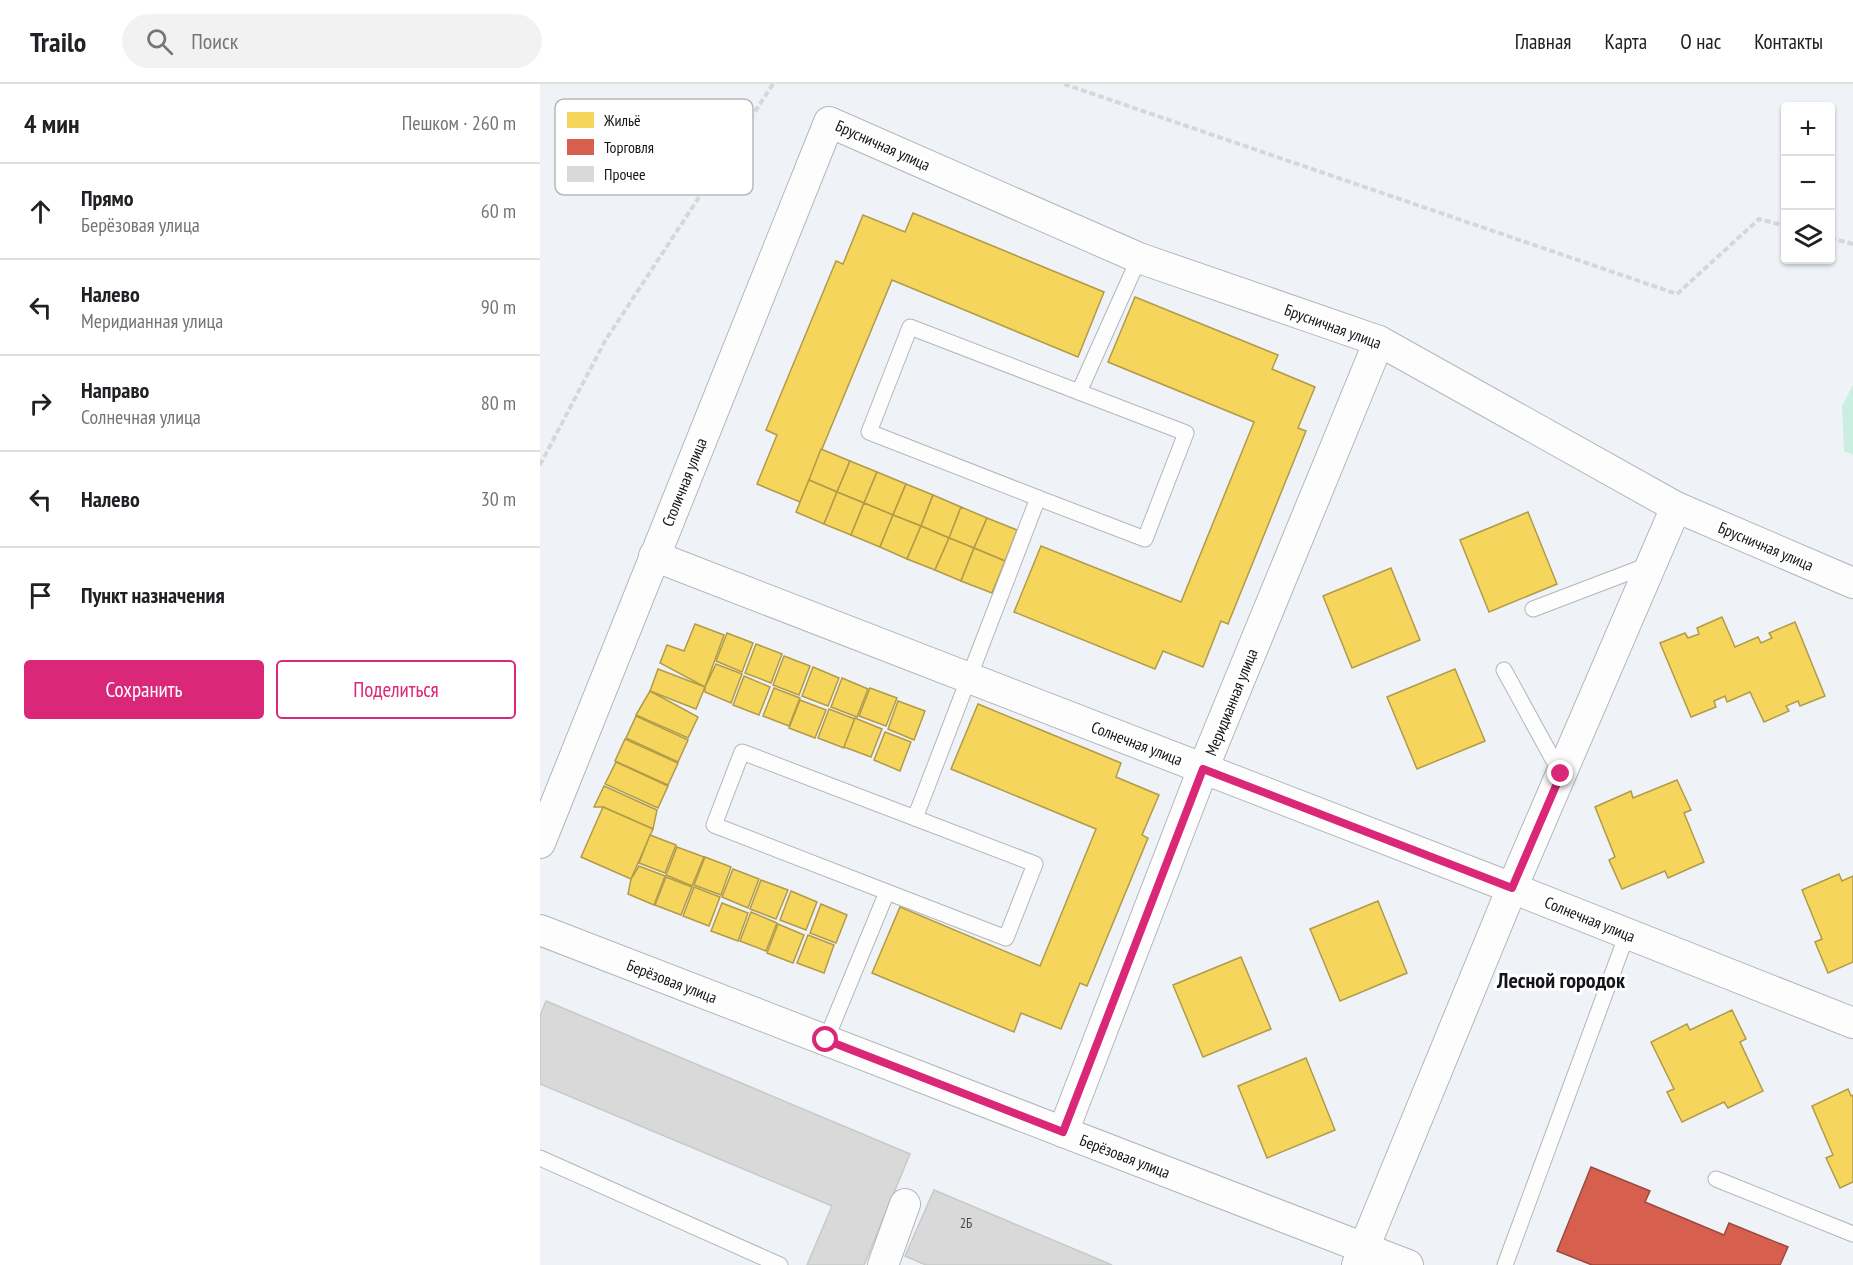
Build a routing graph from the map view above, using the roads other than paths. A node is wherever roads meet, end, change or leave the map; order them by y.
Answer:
1 (829, 122) joint
2 (1139, 258) junction
3 (1379, 341) junction
4 (1079, 392) junction
5 (1038, 498) junction
6 (1676, 507) junction
7 (654, 556) junction
8 (1652, 564) junction
9 (1853, 583) edge
10 (1533, 609) dead end
11 (1504, 670) dead end
12 (969, 678) junction
13 (1203, 769) junction
14 (1561, 774) junction
15 (915, 818) junction
16 (540, 843) edge
17 (1512, 888) junction
18 (887, 892) junction
19 (540, 930) edge
20 (1627, 934) junction
21 (1853, 1023) edge
22 (826, 1040) junction
23 (1063, 1132) junction
24 (540, 1158) edge
25 (1716, 1179) dead end
26 (905, 1204) dead end
27 (1853, 1234) edge
28 (1361, 1257) edge
29 (780, 1265) edge
30 (883, 1265) edge
31 (1408, 1265) edge
32 (1505, 1265) edge

1 - 2 street, Брусничная улица
1 - 7 street, Столичная улица
2 - 3 street, Брусничная улица
2 - 4 lane
3 - 6 street, Брусничная улица
3 - 13 street, Меридианная улица
4 - 5 lane
4 - 5 lane
5 - 12 lane
6 - 8 street
6 - 9 street, Брусничная улица
7 - 12 street, Солнечная улица
7 - 16 street, Столичная улица
8 - 10 lane
8 - 14 street
11 - 14 lane
12 - 13 street, Солнечная улица
12 - 15 lane
13 - 17 street, Солнечная улица
13 - 23 street, Меридианная улица
14 - 17 street
15 - 18 lane
15 - 18 lane
17 - 20 street, Солнечная улица
17 - 28 street
18 - 22 lane
19 - 22 street, Берёзовая улица
20 - 21 street, Солнечная улица
20 - 32 lane
22 - 23 street, Берёзовая улица
23 - 28 street, Берёзовая улица
24 - 29 lane
25 - 27 lane
26 - 30 street
28 - 31 street, Берёзовая улица

